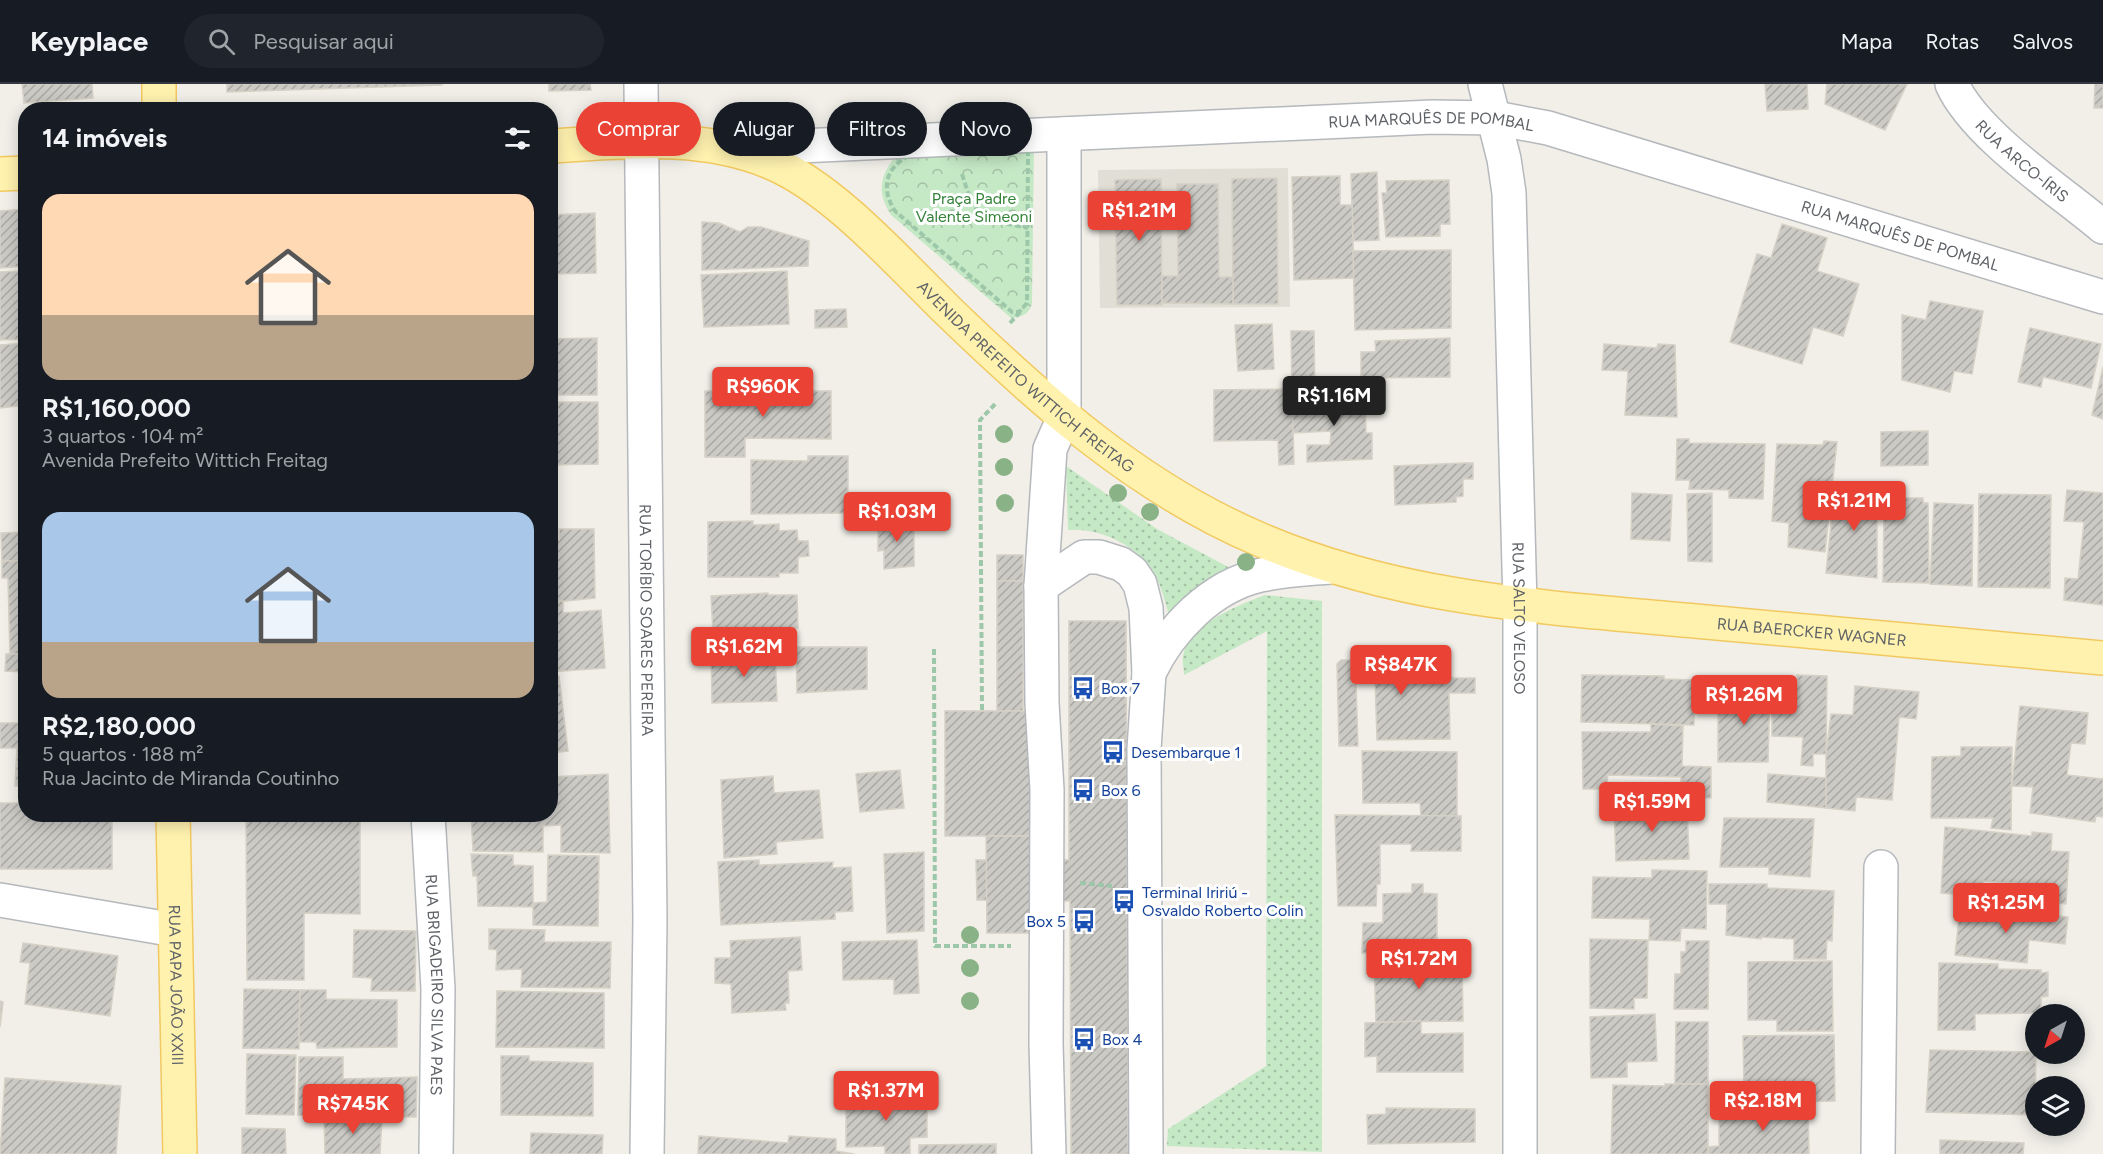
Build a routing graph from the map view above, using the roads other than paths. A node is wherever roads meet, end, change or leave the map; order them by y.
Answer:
1 (159, 84) edge
2 (641, 84) edge
3 (1485, 84) edge
4 (1952, 84) edge
5 (159, 102) edge
6 (641, 102) edge
7 (1495, 118) junction
8 (1064, 134) junction
9 (576, 145) edge
10 (815, 145) edge
11 (558, 146) edge
12 (642, 156) edge
13 (752, 156) edge
14 (18, 173) edge
15 (0, 174) edge
16 (2103, 227) edge
17 (2103, 297) edge
18 (1064, 417) junction
19 (1330, 567) junction
20 (1041, 586) junction
21 (1520, 605) junction
22 (2103, 658) edge
23 (1149, 673) junction
24 (173, 822) edge
25 (428, 822) edge
26 (1881, 867) dead end
27 (0, 900) edge
28 (175, 930) junction
29 (180, 1154) edge
30 (436, 1154) edge
31 (647, 1154) edge
32 (1049, 1154) edge
33 (1146, 1154) edge
34 (1520, 1154) edge
35 (1878, 1154) edge

1 - 5 main road
2 - 6 street, RUA TORÍBIO SOARES PEREIRA
3 - 7 street, RUA SALTO VELOSO
4 - 16 street, RUA ARCO-ÍRIS
7 - 8 street, RUA MARQUÊS DE POMBAL
7 - 17 street, RUA MARQUÊS DE POMBAL
7 - 21 street, RUA SALTO VELOSO
8 - 10 street, RUA MARQUÊS DE POMBAL
8 - 18 street
9 - 11 main road, AVENIDA PREFEITO WITTICH FREITAG
12 - 31 street, RUA TORÍBIO SOARES PEREIRA
13 - 18 main road, AVENIDA PREFEITO WITTICH FREITAG
14 - 15 main road
18 - 19 main road, AVENIDA PREFEITO WITTICH FREITAG
18 - 20 street
19 - 21 main road, AVENIDA PREFEITO WITTICH FREITAG
19 - 23 street
20 - 23 street
20 - 32 street
21 - 22 main road, RUA BAERCKER WAGNER
21 - 34 street, RUA SALTO VELOSO
23 - 33 street
24 - 28 main road, RUA PAPA JOÃO XXIII
25 - 30 street, RUA BRIGADEIRO SILVA PAES
26 - 35 street
27 - 28 street
28 - 29 main road, RUA PAPA JOÃO XXIII

